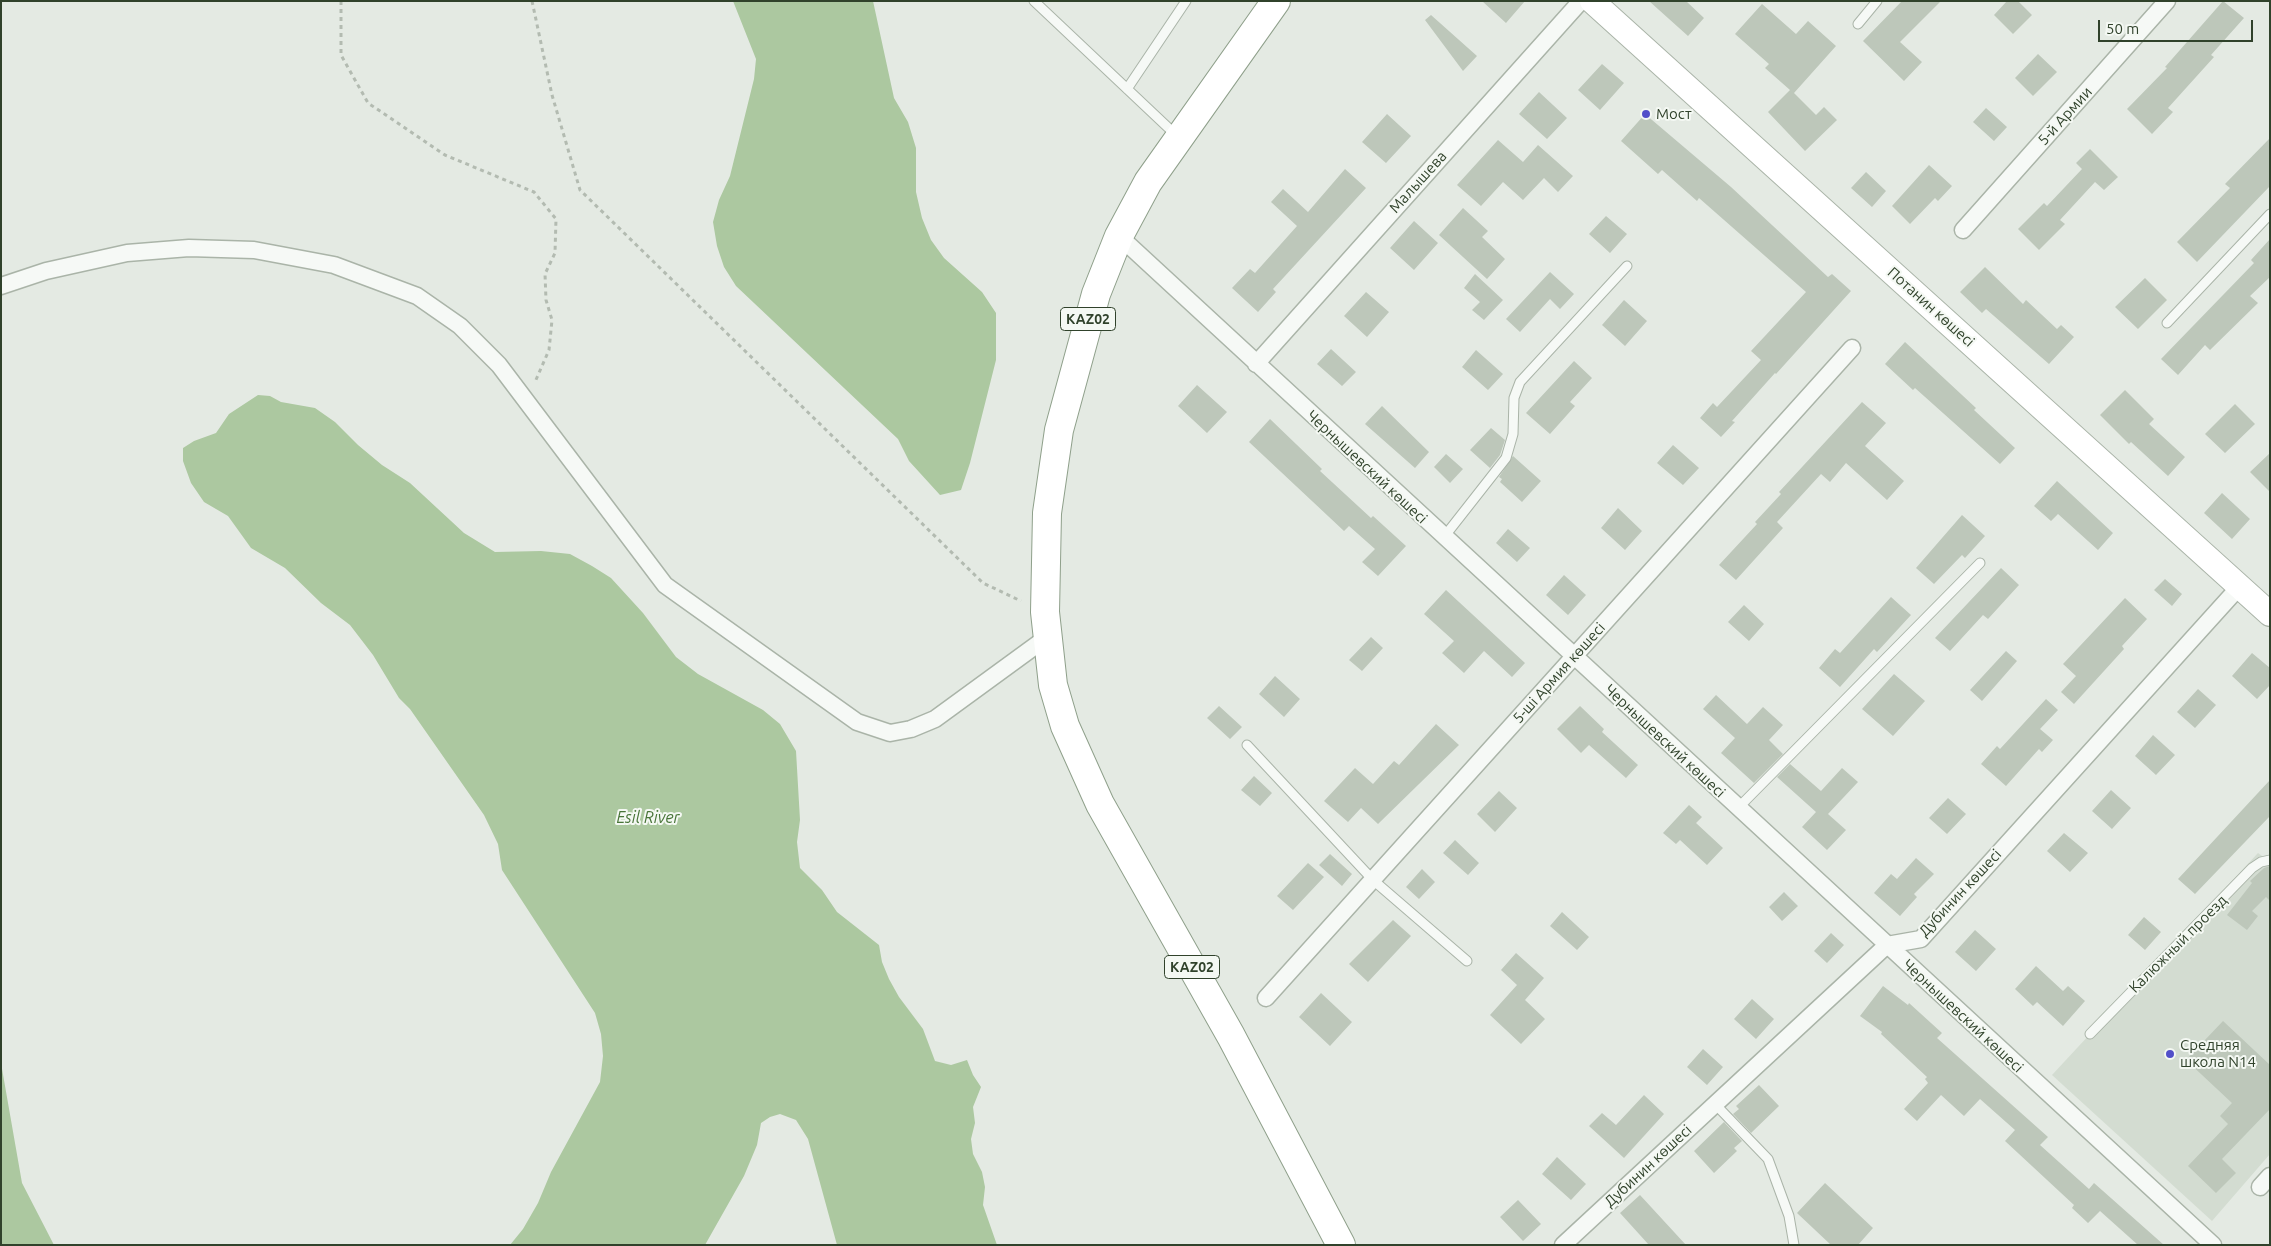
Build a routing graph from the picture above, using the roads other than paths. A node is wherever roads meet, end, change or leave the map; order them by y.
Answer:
1 (1034, 1) edge
2 (1186, 1) edge
3 (1276, 1) edge
4 (1581, 1) edge
5 (1592, 1) edge
6 (1877, 1) edge
7 (2167, 1) edge
8 (1858, 24) dead end
9 (1127, 89) junction
10 (1179, 138) junction
11 (2270, 214) edge
12 (1963, 230) dead end
13 (1119, 236) junction
14 (1628, 266) dead end
15 (1, 286) edge
16 (2167, 323) dead end
17 (1852, 348) dead end
18 (1256, 364) junction
19 (1444, 537) junction
20 (1980, 563) dead end
21 (2240, 586) junction
22 (2270, 614) edge
23 (1045, 625) junction
24 (1574, 657) junction
25 (1247, 746) dead end
26 (1738, 808) junction
27 (2270, 860) edge
28 (1373, 880) junction
29 (1887, 945) junction
30 (1467, 961) dead end
31 (1266, 998) dead end
32 (2090, 1034) dead end
33 (1715, 1104) junction
34 (1569, 1242) edge
35 (2206, 1243) edge
36 (1341, 1245) edge
37 (1794, 1245) edge

1 - 9 lane
2 - 9 lane
3 - 10 highway, KAZ02
4 - 18 street, Малышева
5 - 21 main road, Потанин көшесі
6 - 8 lane
7 - 12 street, 5-й Армии
9 - 10 lane
10 - 13 highway, KAZ02
11 - 16 lane
13 - 18 street, Чернышевский көшесі
13 - 23 highway, KAZ02
14 - 19 lane
15 - 23 street
17 - 24 street, 5-ші Армия көшесі
18 - 19 street, Чернышевский көшесі
19 - 24 street, Чернышевский көшесі
20 - 26 lane
21 - 22 main road, Потанин көшесі
21 - 29 street, Дубинин көшесі
23 - 36 highway, KAZ02
24 - 26 street, Чернышевский көшесі
24 - 28 street, 5-ші Армия көшесі
25 - 28 lane
26 - 29 street, Чернышевский көшесі
27 - 32 lane, Калюжный проезд
28 - 30 lane
28 - 31 street, 5-ші Армия көшесі
29 - 33 street, Дубинин көшесі
29 - 35 street, Чернышевский көшесі
33 - 34 street, Дубинин көшесі
33 - 37 lane

